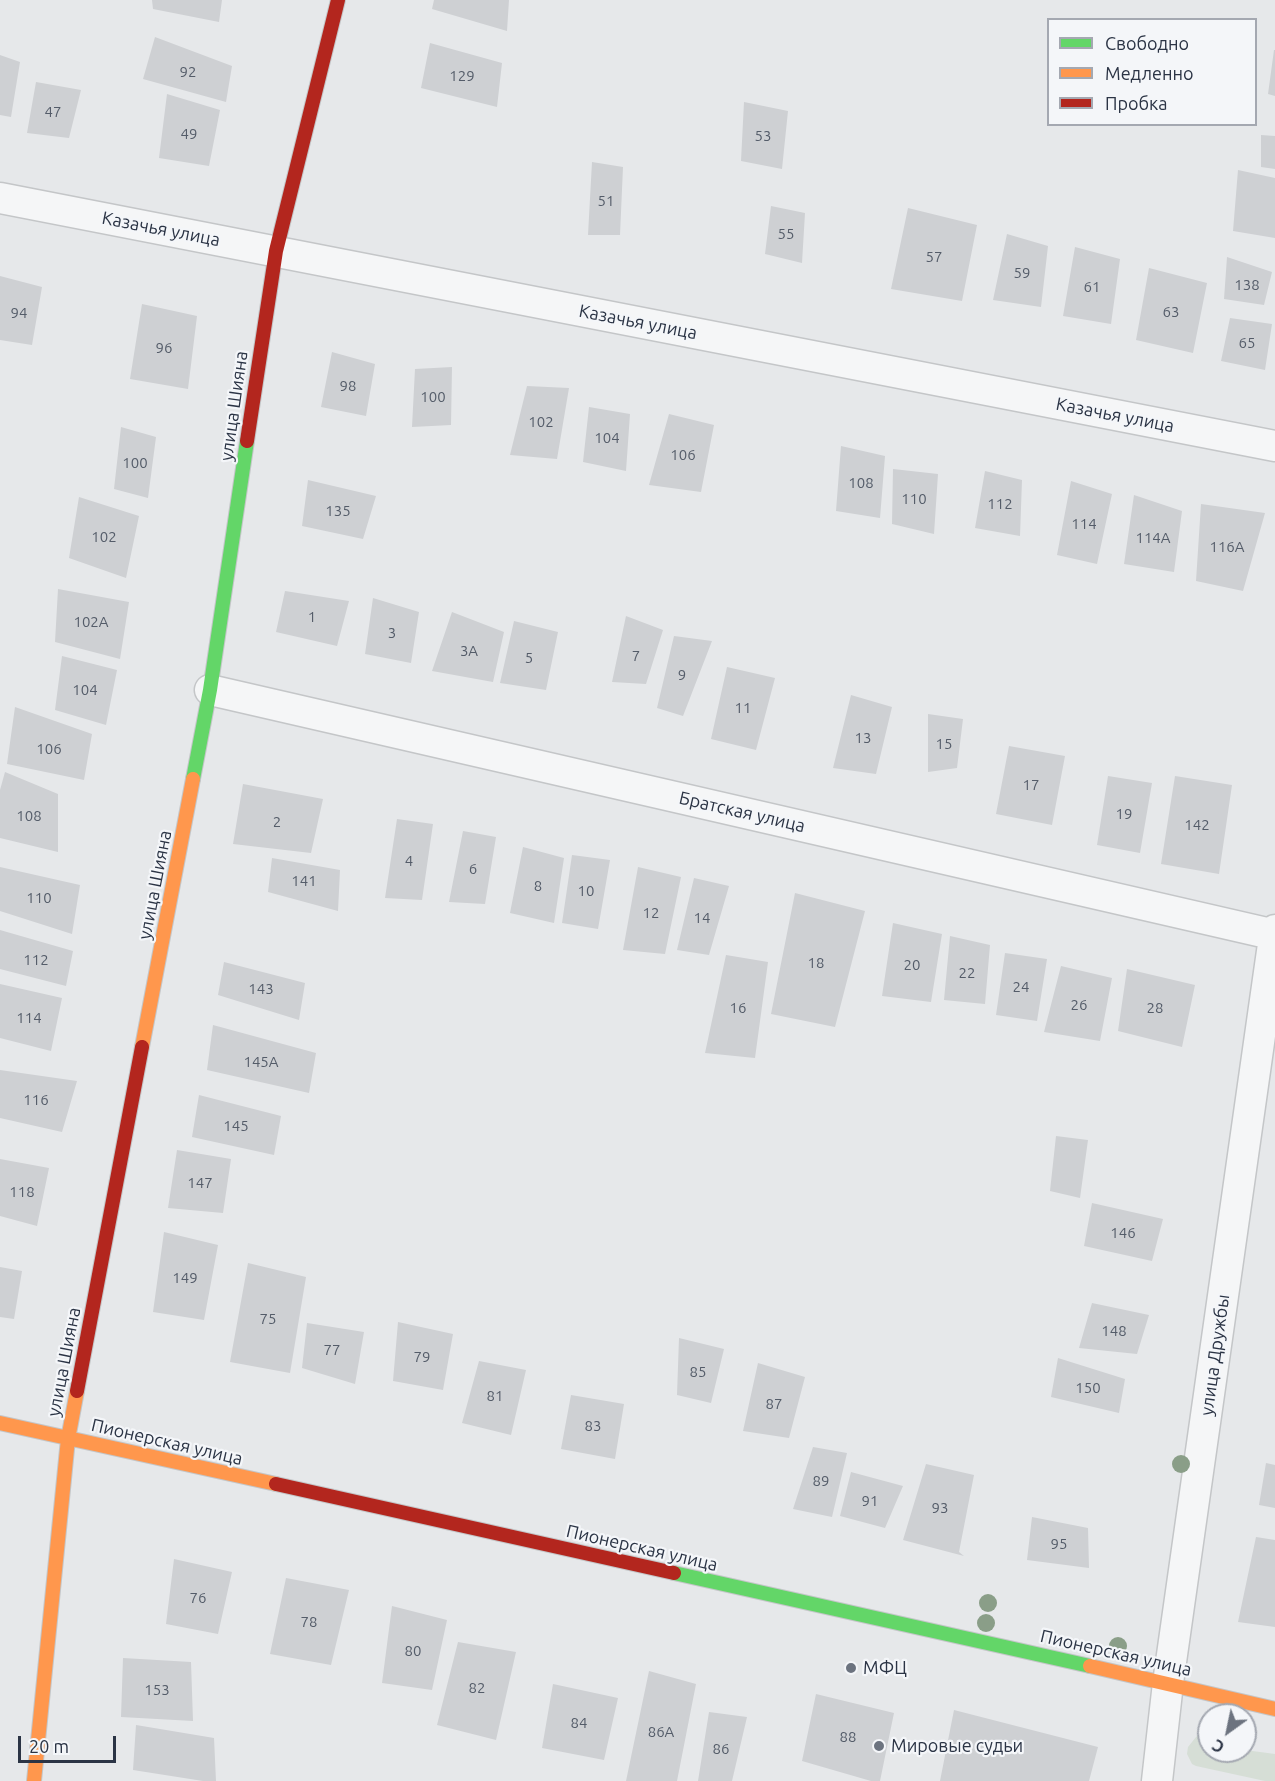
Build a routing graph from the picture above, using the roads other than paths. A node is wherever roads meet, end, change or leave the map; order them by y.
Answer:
1 (338, 0) edge
2 (0, 198) edge
3 (276, 251) junction
4 (1275, 446) edge
5 (210, 690) junction
6 (1275, 930) edge
7 (1275, 934) edge
8 (0, 1423) edge
9 (68, 1439) junction
10 (1168, 1683) junction
11 (1275, 1709) edge
12 (34, 1781) edge
13 (1157, 1781) edge

1 - 3 street, улица Шияна
2 - 3 street, Казачья улица
3 - 4 street, Казачья улица
3 - 5 street, улица Шияна
5 - 7 street, Братская улица
5 - 9 street, улица Шияна
6 - 7 street, улица Дружбы
7 - 10 street, улица Дружбы
8 - 9 street, Пионерская улица
9 - 10 street, Пионерская улица
9 - 12 street, улица Шияна
10 - 11 street, Пионерская улица
10 - 13 street, улица Дружбы

